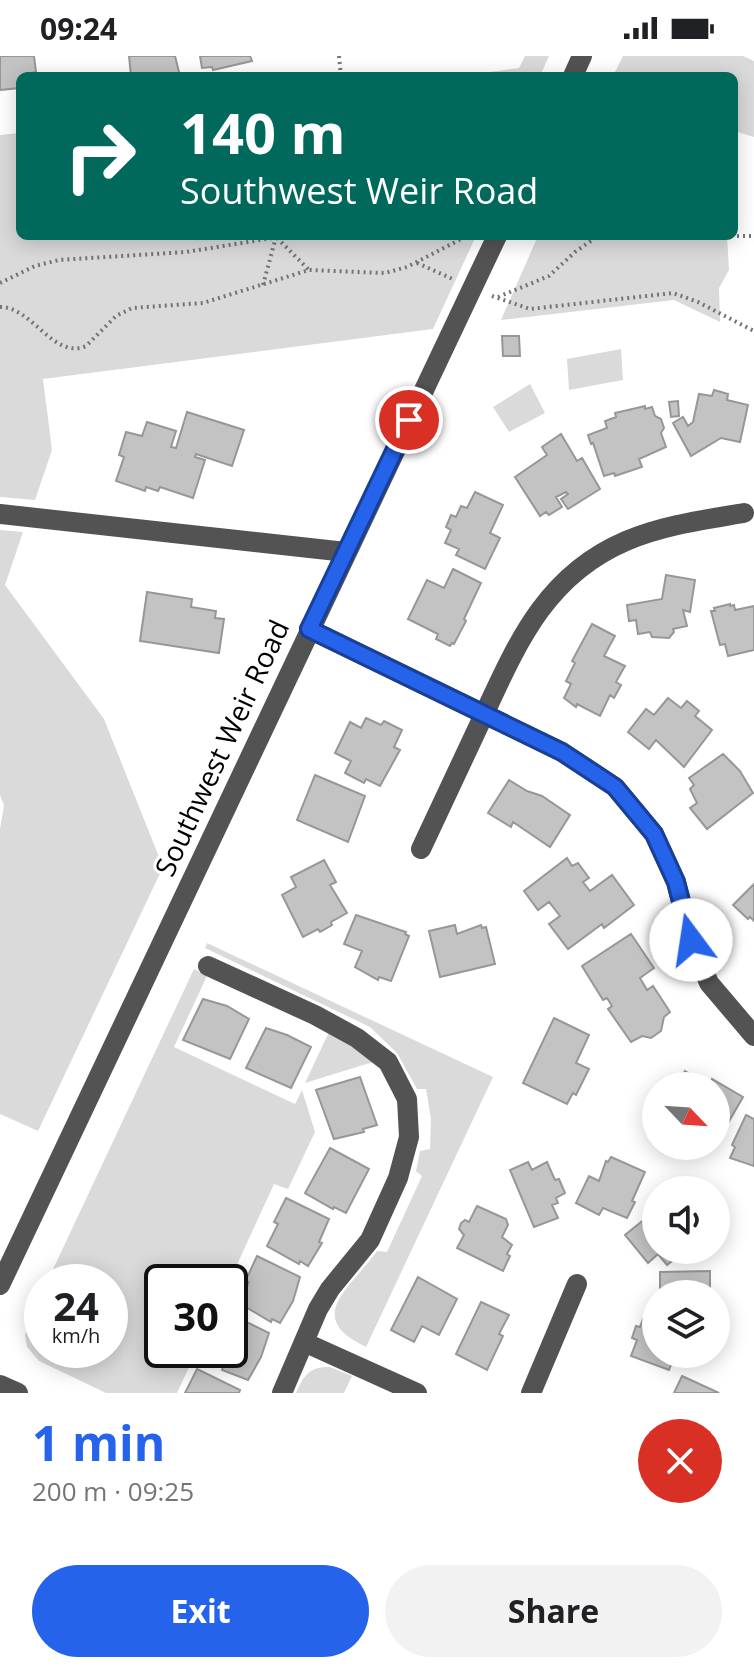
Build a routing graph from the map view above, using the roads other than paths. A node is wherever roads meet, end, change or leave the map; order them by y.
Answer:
1 (495, 240) edge
2 (744, 513) dead end
3 (0, 514) edge
4 (346, 552) junction
5 (309, 629) junction
6 (484, 713) junction
7 (421, 849) dead end
8 (208, 966) dead end
9 (754, 1036) edge
10 (577, 1284) dead end
11 (0, 1285) edge
12 (306, 1343) junction
13 (0, 1385) edge
14 (18, 1393) edge
15 (282, 1393) edge
16 (417, 1393) edge
17 (531, 1393) edge

1 - 4 street, Southwest Weir Road
2 - 6 street
3 - 4 street
4 - 5 street, Southwest Weir Road
5 - 6 street
5 - 11 street, Southwest Weir Road
6 - 7 street
6 - 9 street
8 - 12 street
10 - 17 street
12 - 15 street
12 - 16 street
13 - 14 street

